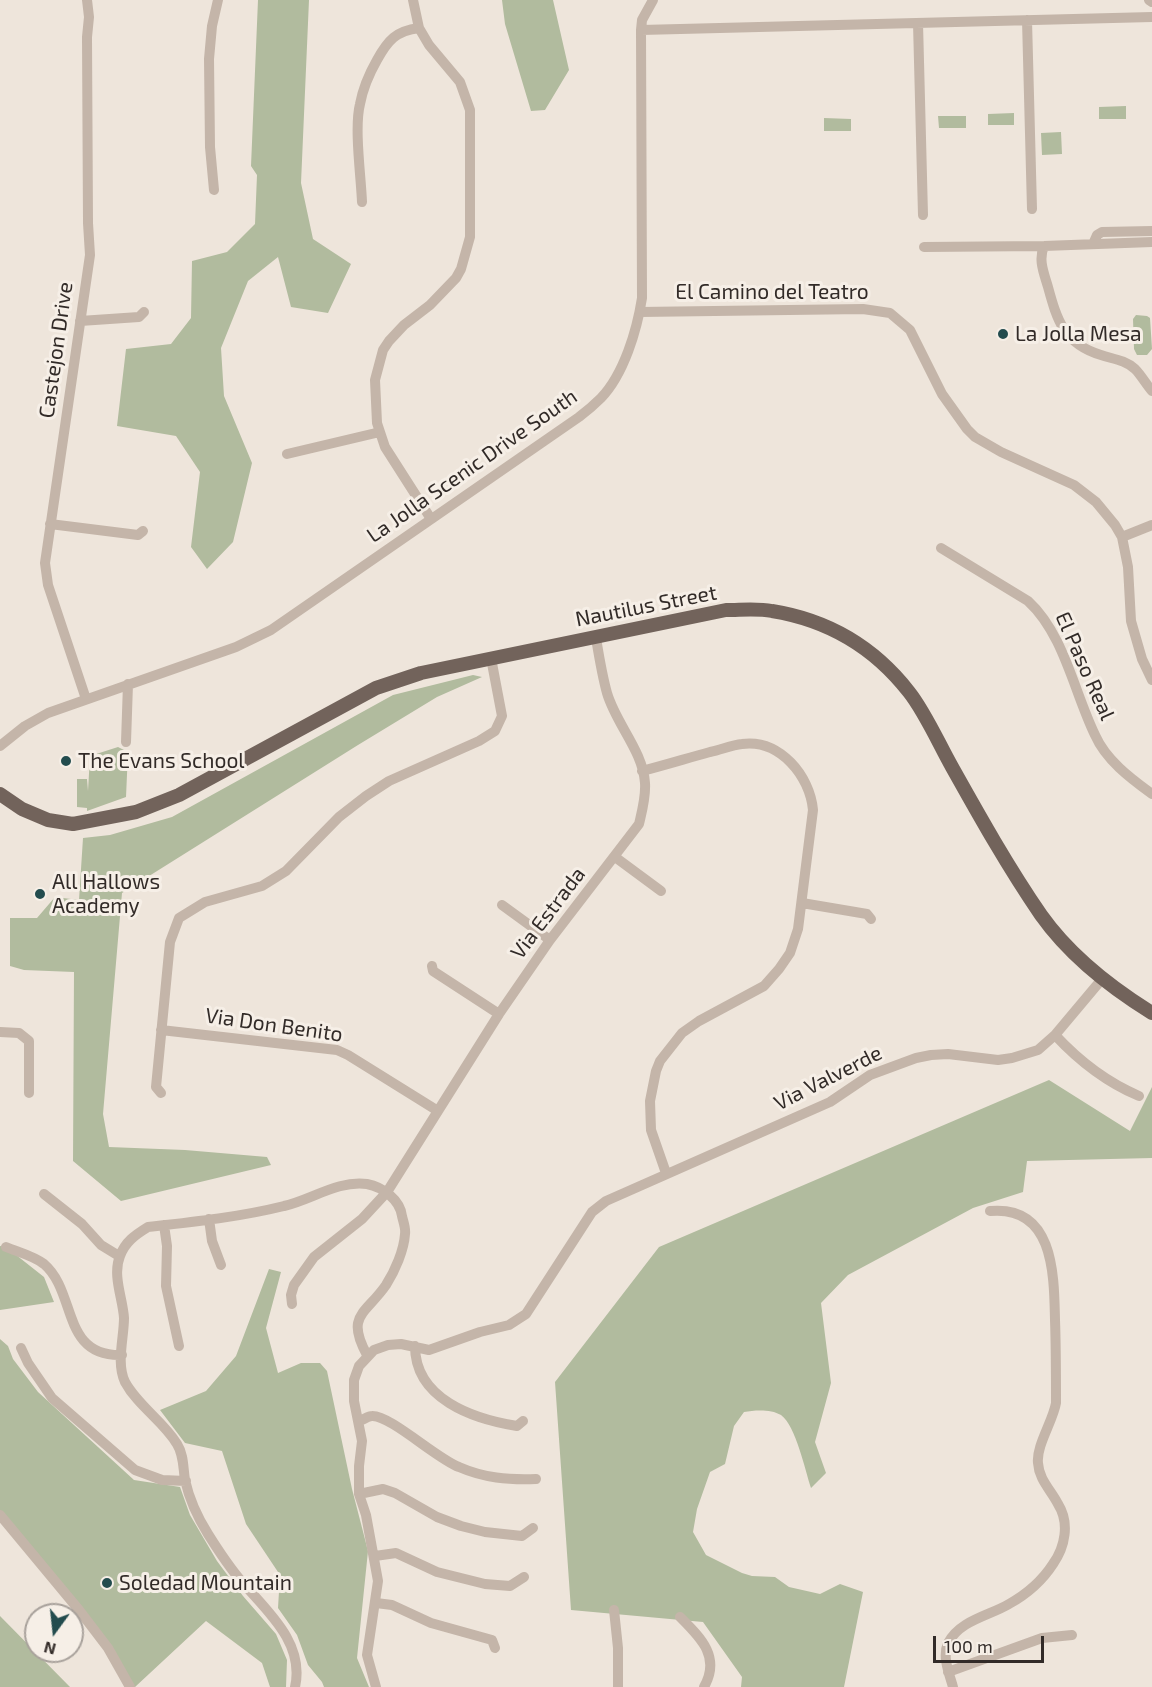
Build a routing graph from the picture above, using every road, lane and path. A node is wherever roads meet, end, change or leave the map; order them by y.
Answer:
1 (87, 0) edge
2 (218, 0) edge
3 (413, 0) edge
4 (653, 0) edge
5 (1152, 17) edge
6 (1027, 20) junction
7 (918, 23) junction
8 (419, 28) junction
9 (641, 30) junction
10 (214, 190) dead end
11 (362, 202) dead end
12 (1032, 209) dead end
13 (923, 215) dead end
14 (1152, 231) edge
15 (1152, 242) edge
16 (1093, 244) junction
17 (1044, 246) junction
18 (924, 247) dead end
19 (144, 312) dead end
20 (640, 312) junction
21 (80, 321) junction
22 (1152, 391) edge
23 (380, 432) junction
24 (287, 454) dead end
25 (431, 519) junction
26 (50, 524) junction
27 (1152, 525) edge
28 (143, 531) dead end
29 (1122, 537) junction
30 (940, 548) dead end
31 (596, 638) junction
32 (491, 658) junction
33 (1152, 680) edge
34 (128, 684) junction
35 (86, 699) junction
36 (126, 742) dead end
37 (0, 746) edge
38 (642, 771) junction
39 (0, 794) edge
40 (1152, 794) edge
41 (615, 857) junction
42 (661, 891) dead end
43 (802, 903) junction
44 (502, 905) dead end
45 (871, 919) dead end
46 (550, 940) junction
47 (432, 966) dead end
48 (1102, 979) junction
49 (1152, 1013) edge
50 (499, 1014) junction
51 (161, 1030) junction
52 (0, 1032) edge
53 (1055, 1035) junction
54 (29, 1092) dead end
55 (161, 1093) dead end
56 (1139, 1096) dead end
57 (438, 1111) junction
58 (666, 1173) junction
59 (387, 1192) junction
60 (44, 1194) dead end
61 (990, 1211) dead end
62 (209, 1219) junction
63 (164, 1226) junction
64 (6, 1247) dead end
65 (120, 1256) junction
66 (221, 1265) dead end
67 (292, 1304) dead end
68 (179, 1346) dead end
69 (415, 1346) junction
70 (21, 1348) dead end
71 (122, 1355) junction
72 (367, 1355) junction
73 (359, 1421) junction
74 (523, 1421) dead end
75 (536, 1479) dead end
76 (186, 1481) junction
77 (359, 1494) junction
78 (0, 1515) edge
79 (533, 1528) dead end
80 (375, 1556) junction
81 (524, 1577) dead end
82 (376, 1603) junction
83 (614, 1610) dead end
84 (680, 1617) dead end
85 (1072, 1635) dead end
86 (495, 1648) dead end
87 (948, 1672) junction
88 (130, 1687) edge
89 (296, 1687) edge
90 (376, 1687) edge
91 (618, 1687) edge
92 (704, 1687) edge
93 (954, 1687) edge

1 - 21 street, Castejon Drive
2 - 10 street
3 - 8 street
4 - 9 street, La Jolla Scenic Drive South
5 - 6 street
6 - 7 street
6 - 12 street
7 - 9 street
7 - 13 street
8 - 11 street
8 - 23 street
9 - 20 street, La Jolla Scenic Drive South
14 - 16 street
15 - 16 street
16 - 17 street
17 - 18 street
17 - 22 street
19 - 21 street
20 - 25 street, La Jolla Scenic Drive South
20 - 29 street, El Camino del Teatro
21 - 26 street, Castejon Drive
23 - 24 street
23 - 25 street
25 - 34 street, La Jolla Scenic Drive South
26 - 28 street
26 - 35 street, Castejon Drive
27 - 29 street
29 - 33 street, El Camino del Teatro
30 - 40 street, El Paso Real
31 - 32 main road, Nautilus Street
31 - 38 street, Via Estrada
31 - 48 main road, Nautilus Street
32 - 39 main road, Nautilus Street
32 - 51 street
34 - 35 street, La Jolla Scenic Drive South
34 - 36 street
35 - 37 street, La Jolla Scenic Drive South
38 - 41 street, Via Estrada
38 - 43 street
41 - 42 street
41 - 46 street, Via Estrada
43 - 45 street
43 - 58 street
44 - 46 street
46 - 50 street, Via Estrada
47 - 50 street
48 - 49 main road, Nautilus Street
48 - 53 street, Via Valverde
50 - 57 street, Via Estrada
51 - 55 street
51 - 57 street, Via Don Benito
52 - 54 street
53 - 56 street
53 - 58 street, Via Valverde
57 - 59 street, Via Estrada
58 - 69 street, Via Valverde
59 - 62 street
59 - 67 street, Via Estrada
59 - 72 street
60 - 65 street
61 - 87 street
62 - 63 street
62 - 66 street
63 - 65 street
63 - 68 street
64 - 71 street
65 - 71 street
69 - 72 street, Via Valverde
69 - 74 street
70 - 76 street
71 - 76 street
72 - 73 street
73 - 75 street
73 - 77 street
76 - 89 street
77 - 79 street
77 - 80 street
78 - 88 street
80 - 81 street
80 - 82 street
82 - 86 street
82 - 90 street
83 - 91 street
84 - 92 street
85 - 87 street
87 - 93 street

